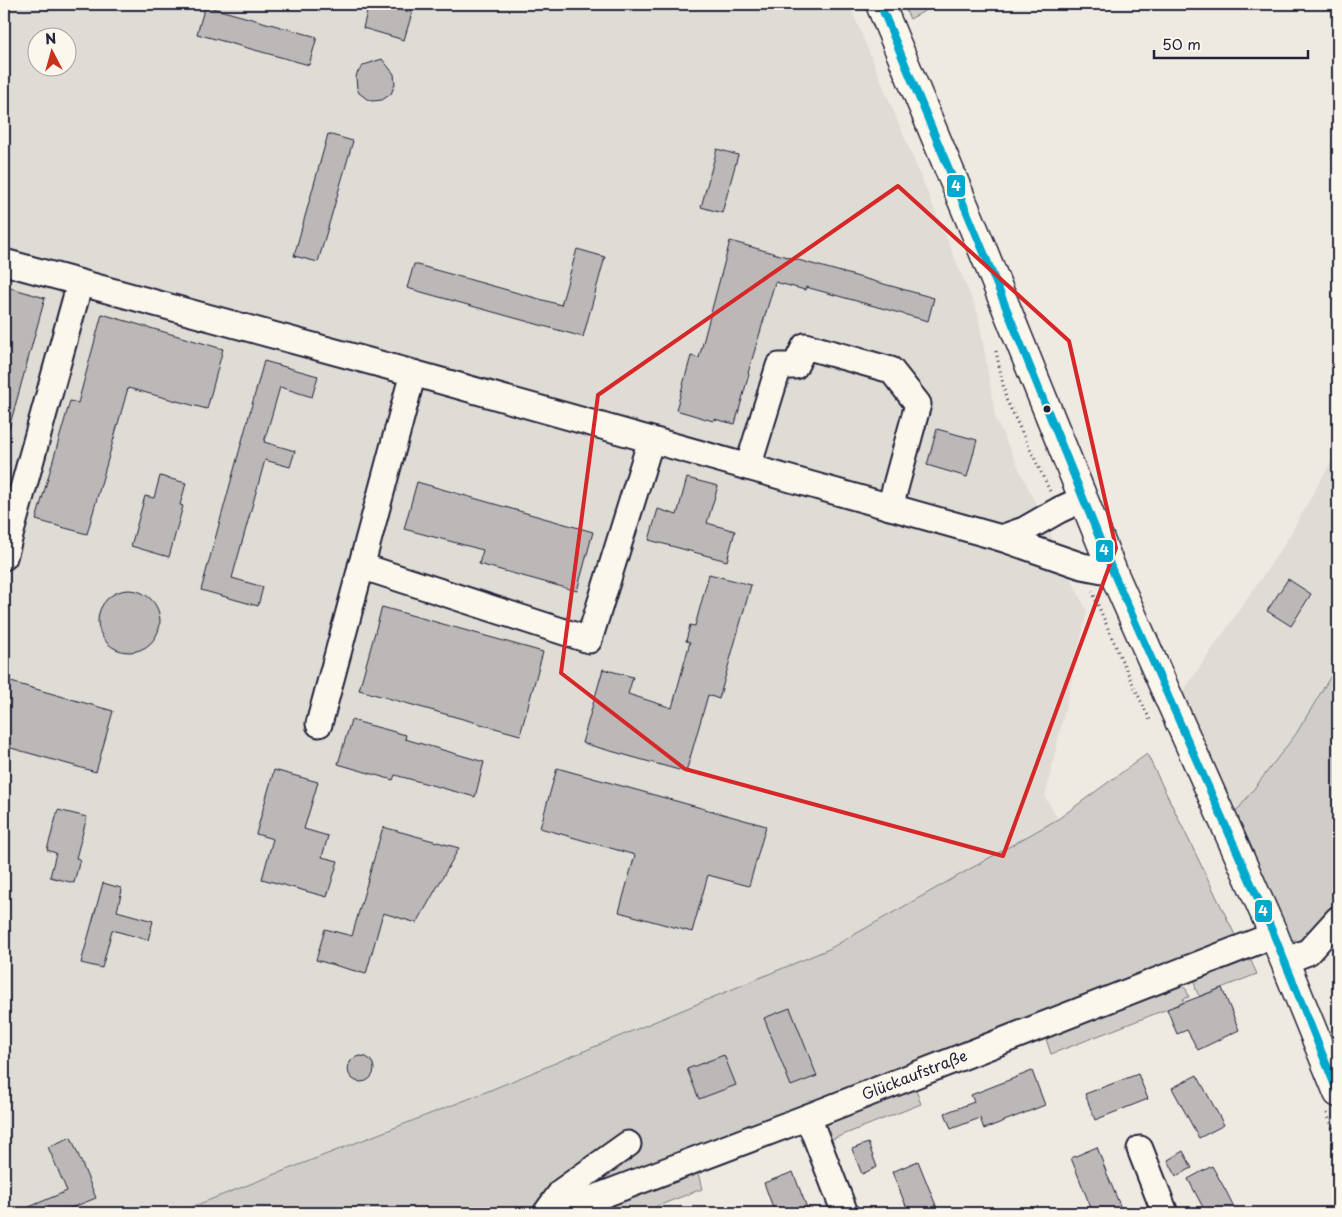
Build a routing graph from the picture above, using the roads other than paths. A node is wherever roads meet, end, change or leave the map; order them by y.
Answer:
1 (880, 4) edge
2 (4, 262) edge
3 (80, 283) junction
4 (413, 374) junction
5 (651, 440) junction
6 (748, 467) junction
7 (1083, 500) junction
8 (890, 507) junction
9 (1001, 538) junction
10 (4, 557) edge
11 (361, 566) junction
12 (1113, 572) junction
13 (319, 724) dead end
14 (1338, 919) edge
15 (1274, 935) junction
16 (1285, 961) junction
17 (1338, 1093) edge
18 (808, 1117) junction
19 (628, 1144) dead end
20 (1140, 1149) dead end
21 (546, 1213) edge
22 (556, 1213) edge
23 (845, 1213) edge
24 (1166, 1213) edge

1 - 7 main road
2 - 3 street
3 - 4 street
3 - 10 street
4 - 5 street
4 - 11 street
5 - 6 street
5 - 11 street
6 - 8 street
6 - 8 street
7 - 9 street
7 - 12 main road
8 - 9 street
9 - 12 street
11 - 13 street
12 - 15 main road
14 - 16 street
15 - 16 main road
15 - 18 street, Glückaufstraße
16 - 17 main road
18 - 22 street, Glückaufstraße
18 - 23 street
19 - 21 street
20 - 24 street

